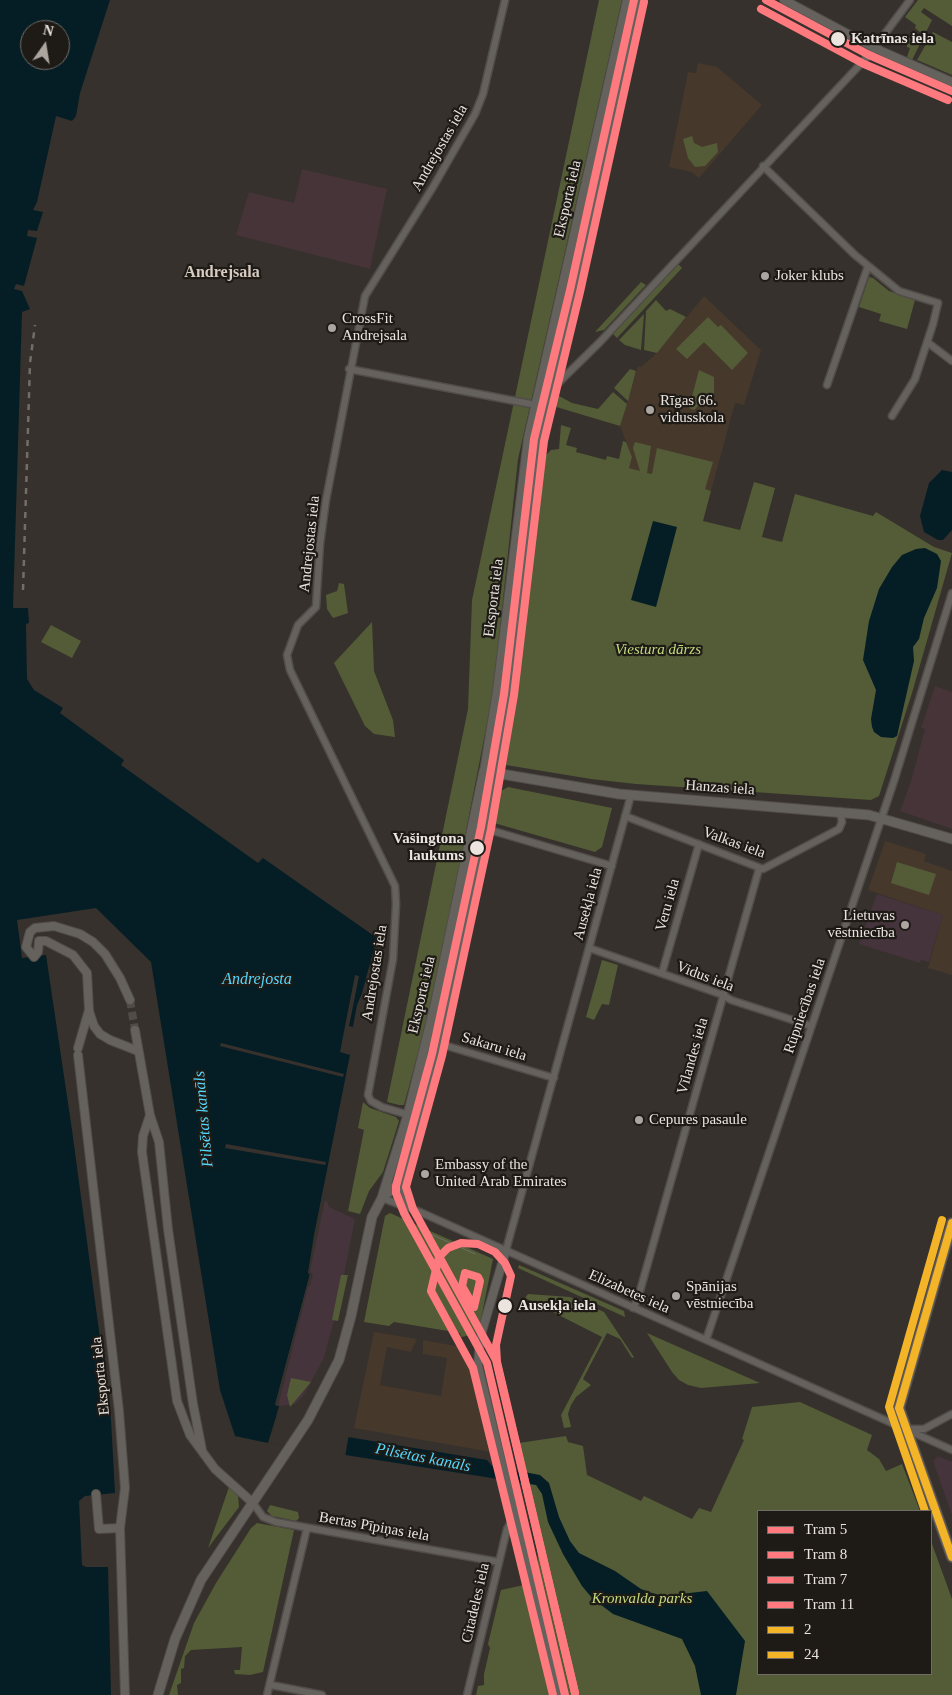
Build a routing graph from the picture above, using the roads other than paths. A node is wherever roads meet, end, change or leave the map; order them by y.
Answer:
1 (505, 0) edge
2 (627, 0) edge
3 (640, 0) edge
4 (784, 0) edge
5 (910, 0) edge
6 (874, 48) junction
7 (952, 82) edge
8 (763, 166) junction
9 (868, 266) junction
10 (927, 342) junction
11 (952, 361) edge
12 (350, 369) junction
13 (544, 369) junction
14 (555, 372) junction
15 (567, 374) junction
16 (827, 385) dead end
17 (551, 390) junction
18 (538, 393) junction
19 (531, 404) dead end
20 (892, 416) dead end
21 (952, 593) edge
22 (484, 771) junction
23 (495, 774) junction
24 (631, 795) junction
25 (840, 811) junction
26 (625, 816) junction
27 (882, 817) junction
28 (473, 825) junction
29 (484, 828) junction
30 (952, 839) edge
31 (699, 844) junction
32 (612, 866) junction
33 (759, 868) junction
34 (589, 948) junction
35 (662, 973) junction
36 (723, 996) junction
37 (130, 1000) tunnel mouth
38 (89, 1006) junction
39 (812, 1026) junction
40 (135, 1030) tunnel mouth
41 (427, 1040) junction
42 (439, 1043) junction
43 (138, 1051) junction
44 (554, 1078) junction
45 (150, 1115) junction
46 (408, 1115) junction
47 (419, 1118) junction
48 (400, 1182) junction
49 (382, 1198) junction
50 (406, 1206) junction
51 (952, 1222) edge
52 (506, 1250) junction
53 (633, 1308) junction
54 (706, 1340) junction
55 (952, 1414) edge
56 (906, 1430) junction
57 (202, 1450) junction
58 (952, 1450) edge
59 (96, 1494) dead end
60 (253, 1503) junction
61 (515, 1520) junction
62 (120, 1528) junction
63 (307, 1528) junction
64 (952, 1558) edge
65 (499, 1562) junction
66 (271, 1685) junction
67 (125, 1695) edge
68 (158, 1695) edge
69 (267, 1695) edge
70 (322, 1695) edge
71 (467, 1695) edge
72 (559, 1695) edge

1 - 12 street, Andrejostas iela
2 - 13 street, Eksporta iela
3 - 14 street, Eksporta iela
4 - 6 street
5 - 6 street
6 - 7 street
6 - 8 street
8 - 9 street
8 - 15 street
9 - 10 street
9 - 16 street
10 - 11 street
10 - 20 street
12 - 19 street
12 - 46 street, Andrejostas iela
13 - 14 street
13 - 18 street, Eksporta iela
14 - 15 street
14 - 17 street, Eksporta iela
15 - 17 street
17 - 18 street
17 - 23 street, Eksporta iela
18 - 22 street, Eksporta iela
21 - 27 street, Rūpniecības iela
22 - 23 main road, Hanzas iela
22 - 28 main road, Eksporta iela
23 - 24 main road, Hanzas iela
23 - 29 main road, Eksporta iela
24 - 25 main road, Hanzas iela
24 - 26 street, Ausekļa iela
25 - 27 main road, Hanzas iela
25 - 33 street, Valkas iela
26 - 31 street, Valkas iela
26 - 32 street, Ausekļa iela
27 - 30 main road, Hanzas iela
27 - 39 street, Rūpniecības iela
28 - 29 street
28 - 41 main road, Eksporta iela
29 - 32 street
29 - 42 main road, Eksporta iela
31 - 33 street, Valkas iela
31 - 35 street, Veru iela
32 - 34 street, Ausekļa iela
33 - 36 street, Vīlandes iela
34 - 35 street, Vidus iela
34 - 44 street, Ausekļa iela
35 - 36 street, Vidus iela
36 - 39 street, Vidus iela
36 - 53 street, Vīlandes iela
37 - 38 street
38 - 43 street
38 - 62 street, Eksporta iela
39 - 54 street, Rūpniecības iela
40 - 43 street
41 - 42 street, Sakaru iela
41 - 46 main road, Eksporta iela
42 - 44 street, Sakaru iela
42 - 47 main road, Eksporta iela
43 - 45 street
44 - 52 street, Ausekļa iela
45 - 57 street
45 - 57 street
46 - 47 street, Andrejostas iela
46 - 49 main road, Eksporta iela
47 - 48 main road, Eksporta iela
48 - 49 main road, Eksporta iela
48 - 50 street
49 - 50 street, Elizabetes iela
49 - 60 main road, Eksporta iela
50 - 52 street, Elizabetes iela
51 - 56 main road
52 - 53 street, Elizabetes iela
52 - 61 street
53 - 54 street, Elizabetes iela
54 - 56 street, Elizabetes iela
55 - 56 street
56 - 58 street, Elizabetes iela
56 - 64 main road
57 - 60 street
59 - 62 street
60 - 63 street, Bertas Pīpiņas iela
60 - 68 main road, Eksporta iela
61 - 65 street, Citadeles iela
61 - 72 street
62 - 67 street, Eksporta iela
63 - 65 street, Bertas Pīpiņas iela
63 - 66 street
65 - 71 street, Citadeles iela
66 - 69 street
66 - 70 street

